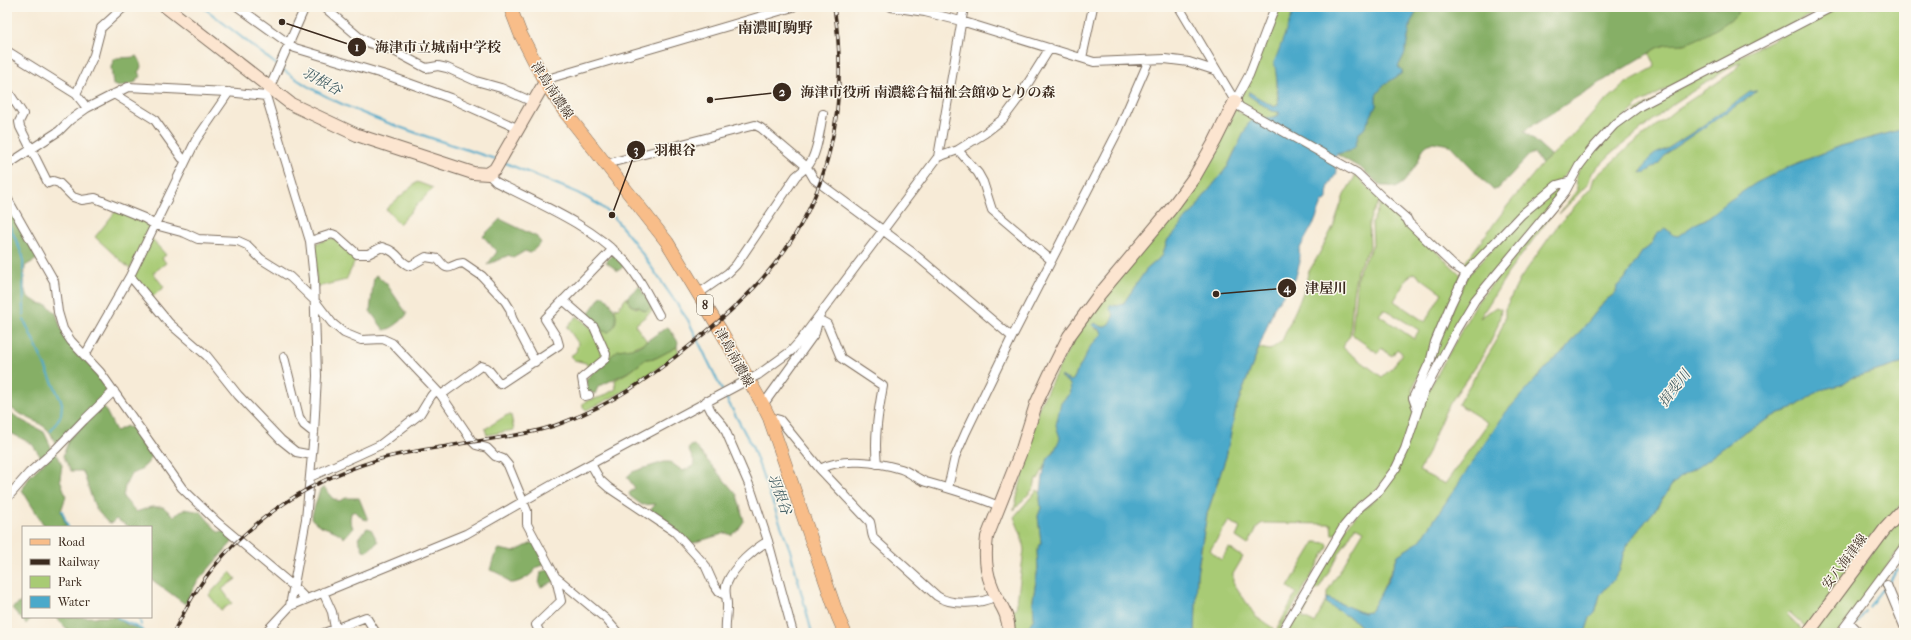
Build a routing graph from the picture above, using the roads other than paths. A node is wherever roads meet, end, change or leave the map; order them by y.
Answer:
1 (124, 7) edge
2 (166, 7) edge
3 (238, 7) edge
4 (305, 7) edge
5 (324, 7) edge
6 (510, 7) edge
7 (793, 7) edge
8 (891, 7) edge
9 (964, 7) edge
10 (1093, 7) edge
11 (1179, 7) edge
12 (1275, 7) edge
13 (1832, 7) edge
14 (961, 21) junction
15 (289, 44) junction
16 (1050, 48) junction
17 (7, 51) edge
18 (1082, 58) junction
19 (1149, 60) junction
20 (1217, 71) junction
21 (545, 82) junction
22 (269, 89) junction
23 (7, 90) edge
24 (228, 92) junction
25 (76, 94) junction
26 (114, 94) junction
27 (532, 102) junction
28 (1237, 104) junction
29 (87, 108) junction
30 (822, 114) dead end
31 (516, 134) junction
32 (31, 150) junction
33 (958, 150) junction
34 (938, 157) junction
35 (186, 160) junction
36 (606, 164) junction
37 (7, 165) edge
38 (807, 167) junction
39 (491, 172) junction
40 (1571, 181) junction
41 (7, 198) edge
42 (155, 225) junction
43 (883, 229) junction
44 (310, 241) junction
45 (613, 250) junction
46 (1051, 260) junction
47 (1466, 274) junction
48 (130, 276) junction
49 (698, 294) junction
50 (563, 300) junction
51 (315, 301) junction
52 (659, 315) dead end
53 (818, 319) junction
54 (1012, 337) junction
55 (85, 356) junction
56 (284, 357) dead end
57 (535, 362) junction
58 (114, 391) junction
59 (439, 393) junction
60 (589, 396) dead end
61 (709, 400) junction
62 (762, 405) junction
63 (1417, 409) junction
64 (769, 417) junction
65 (314, 433) junction
66 (312, 455) junction
67 (591, 464) junction
68 (877, 464) junction
69 (820, 469) junction
70 (310, 477) junction
71 (948, 488) junction
72 (7, 498) edge
73 (524, 502) junction
74 (999, 506) junction
75 (1904, 508) edge
76 (768, 541) junction
77 (1904, 547) edge
78 (556, 578) junction
79 (1887, 585) dead end
80 (294, 586) junction
81 (323, 592) junction
82 (725, 595) junction
83 (996, 596) junction
84 (306, 599) junction
85 (290, 606) junction
86 (1849, 622) junction
87 (1904, 626) edge
88 (335, 628) junction
89 (265, 633) edge
90 (324, 633) edge
91 (376, 633) edge
92 (540, 633) edge
93 (618, 633) edge
94 (726, 633) edge
95 (793, 633) edge
96 (846, 633) edge
97 (1009, 633) edge
98 (1281, 633) edge
99 (1808, 633) edge
100 (1840, 633) edge
101 (1860, 633) edge

1 - 25 street
2 - 22 street
3 - 15 street
4 - 15 street
5 - 27 street
6 - 21 main road, 津島南濃線 / 8
7 - 21 street
8 - 14 street
9 - 14 street
10 - 18 street
11 - 20 street
12 - 28 street
13 - 40 street
14 - 16 street
14 - 34 street
15 - 22 street
15 - 31 street
16 - 18 street
16 - 33 street
17 - 25 street
18 - 19 street
19 - 20 street
19 - 46 street
20 - 28 street
21 - 27 street
21 - 36 main road, 津島南濃線 / 8
22 - 24 street
22 - 39 street
22 - 44 street
23 - 32 street
24 - 26 street
24 - 35 street
25 - 29 street
26 - 29 street
26 - 35 street
27 - 31 street
28 - 47 street
28 - 74 street
29 - 32 street
30 - 38 street
31 - 39 street
32 - 37 street
32 - 42 street
33 - 34 street
33 - 46 street
34 - 43 street
35 - 42 street
36 - 38 street
36 - 49 main road, 津島南濃線 / 8
38 - 43 street
38 - 49 street
39 - 45 street
40 - 47 street
40 - 63 street
41 - 55 street
42 - 48 street
42 - 51 street
43 - 53 street
43 - 54 street
44 - 51 street
44 - 57 street
45 - 50 street
45 - 52 street
46 - 54 street
47 - 63 street
48 - 55 street
48 - 66 street
49 - 62 main road, 津島南濃線 / 8
50 - 57 street
50 - 60 street
51 - 59 street
51 - 65 street
53 - 61 street, bridge
53 - 62 street
53 - 68 street
54 - 71 street
55 - 58 street
56 - 65 street
57 - 59 street
58 - 72 street
58 - 80 street
59 - 70 street
59 - 73 street
61 - 67 street
61 - 76 street
62 - 64 main road, 津島南濃線 / 8
63 - 98 street
64 - 69 street
64 - 96 main road, 津島南濃線 / 8
65 - 66 street
66 - 70 street
67 - 73 street
67 - 82 street
68 - 69 street
68 - 71 street
69 - 83 street
70 - 80 street
71 - 74 street
73 - 78 street
73 - 81 street
74 - 83 street
75 - 99 street, 安八海津線
76 - 82 street
76 - 95 street
77 - 86 street
78 - 92 street
78 - 93 street
79 - 87 street
80 - 84 street
80 - 85 street
81 - 84 street
81 - 88 street
82 - 94 street
83 - 97 street
84 - 85 street
85 - 89 street
86 - 100 street
86 - 101 street
88 - 90 street
88 - 91 street

